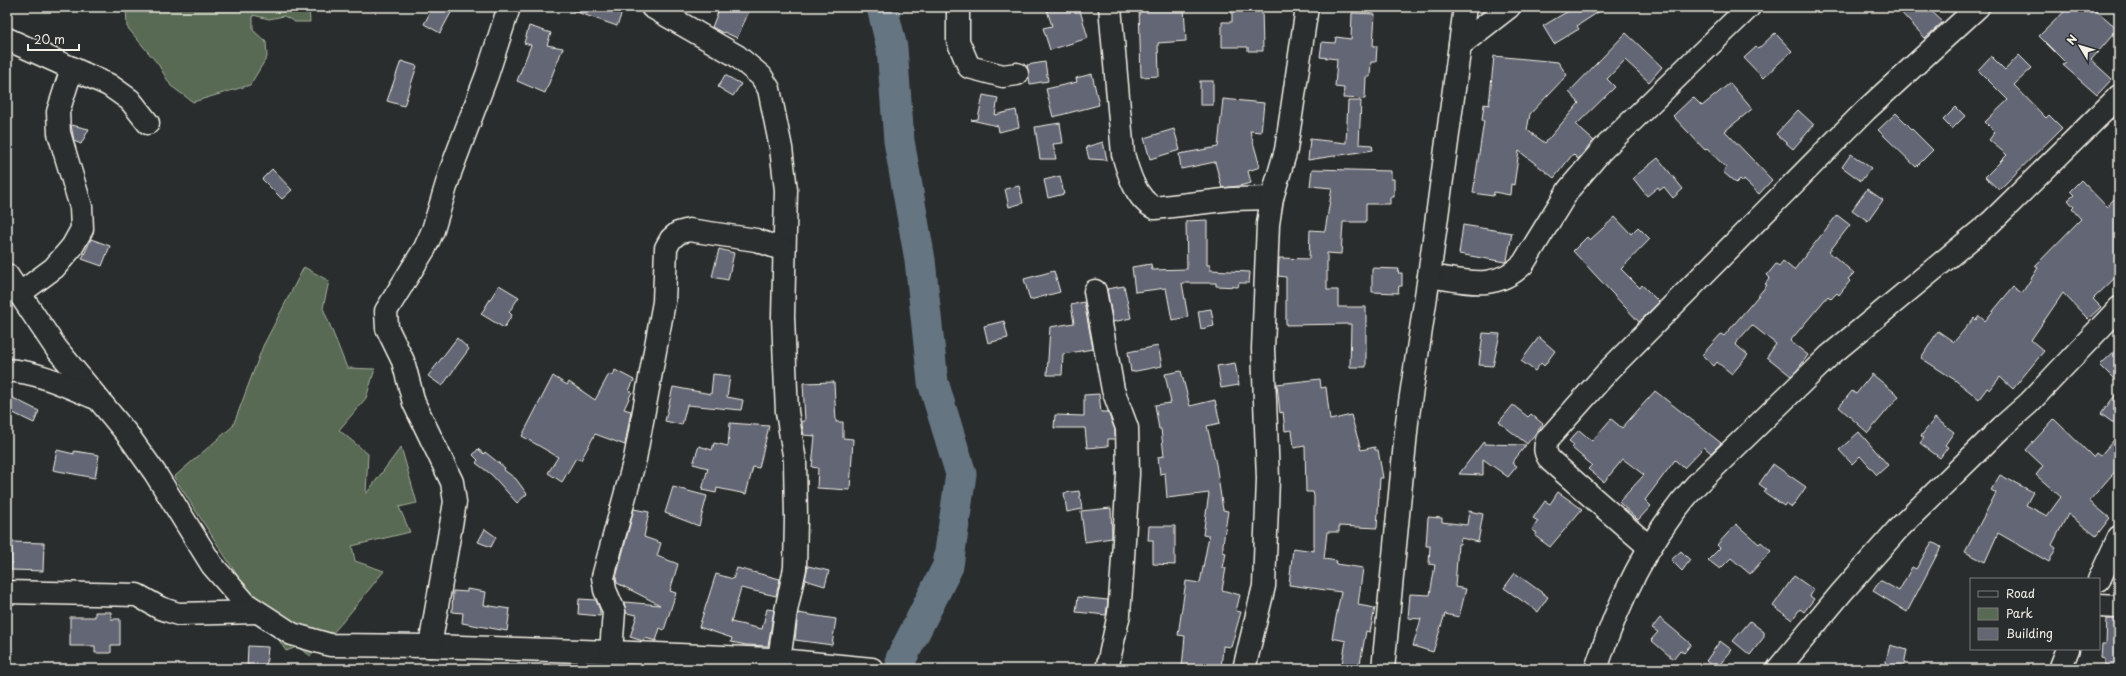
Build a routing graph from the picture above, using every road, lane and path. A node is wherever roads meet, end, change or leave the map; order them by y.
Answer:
1 (509, 7) edge
2 (652, 7) edge
3 (958, 7) edge
4 (1110, 7) edge
5 (1307, 7) edge
6 (1465, 7) edge
7 (1509, 7) edge
8 (1749, 7) edge
9 (1978, 7) edge
10 (7, 39) edge
11 (1460, 45) junction
12 (72, 68) junction
13 (1017, 74) dead end
14 (2119, 96) edge
15 (148, 123) dead end
16 (1272, 198) junction
17 (784, 250) junction
18 (7, 275) edge
19 (1429, 276) junction
20 (1095, 291) dead end
21 (20, 294) junction
22 (2119, 308) edge
23 (7, 370) edge
24 (97, 398) junction
25 (2119, 538) edge
26 (1649, 547) junction
27 (2100, 578) edge
28 (7, 592) edge
29 (2100, 606) edge
30 (2119, 607) edge
31 (257, 612) junction
32 (430, 646) junction
33 (2068, 650) edge
34 (611, 652) junction
35 (563, 660) edge
36 (771, 663) edge
37 (872, 669) edge
38 (1107, 669) edge
39 (1244, 669) edge
40 (1383, 669) edge
41 (1596, 669) edge
42 (1778, 669) edge
43 (2060, 669) edge

1 - 32 street
2 - 17 street
3 - 13 street
4 - 16 street
5 - 16 street
6 - 11 street
7 - 11 street
8 - 19 street
9 - 26 street
10 - 12 street
11 - 19 street
12 - 15 street
12 - 21 street
14 - 26 street
16 - 39 street
17 - 34 street
17 - 36 street
18 - 21 street
19 - 40 street
20 - 38 street
21 - 24 street
22 - 42 street
23 - 24 street
24 - 31 street
25 - 27 street
26 - 41 street
28 - 31 street
29 - 30 street
31 - 32 street
32 - 35 street
33 - 43 street
34 - 35 street
34 - 36 street
36 - 37 street

